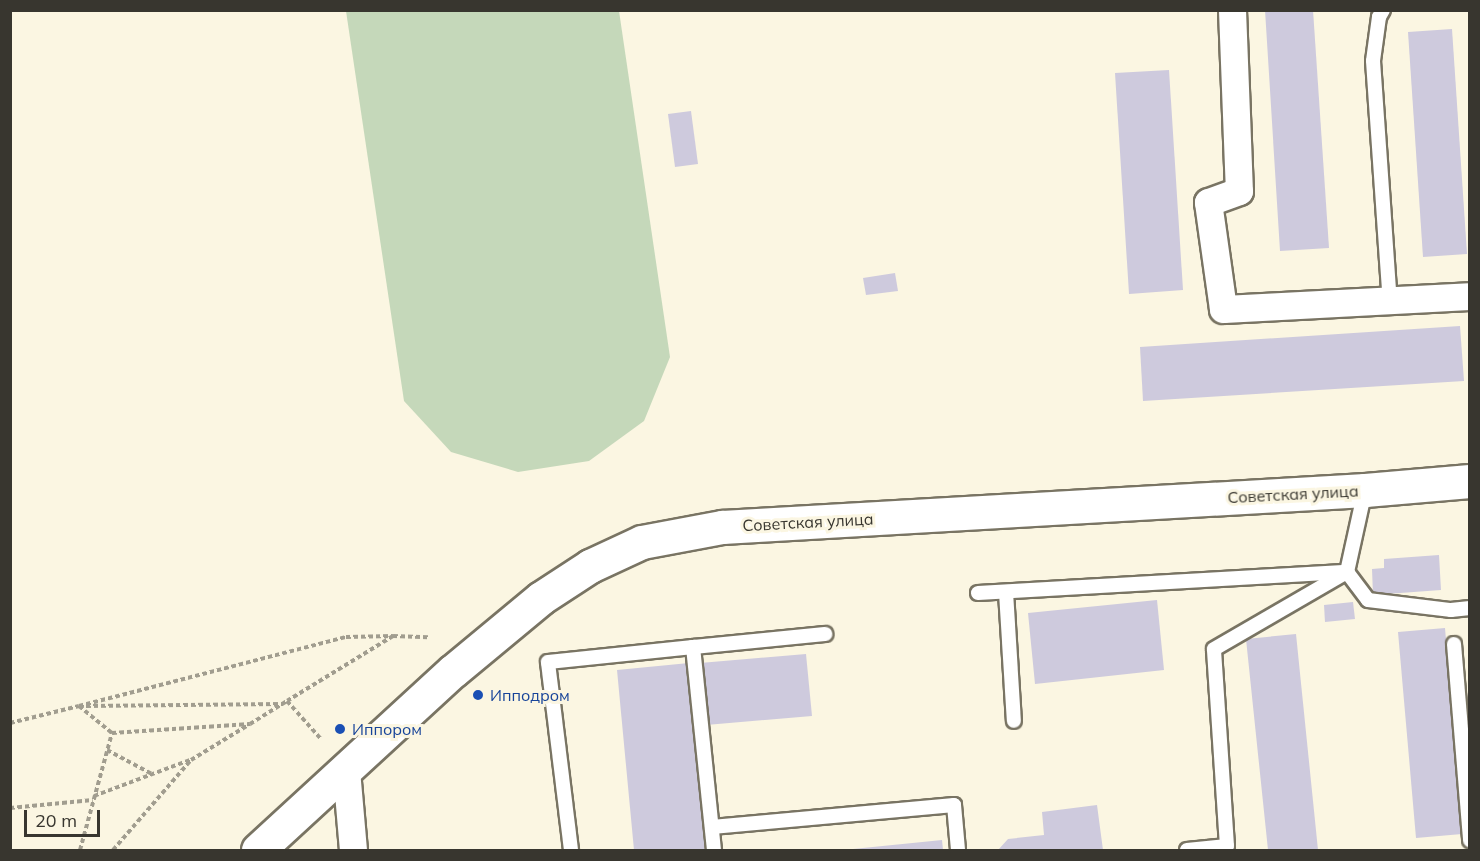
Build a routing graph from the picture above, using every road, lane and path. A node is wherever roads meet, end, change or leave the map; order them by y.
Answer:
1 (1232, 10) edge
2 (1383, 10) edge
3 (1470, 296) edge
4 (1390, 302) junction
5 (1470, 481) edge
6 (1365, 490) junction
7 (1347, 572) junction
8 (1005, 592) junction
9 (978, 593) dead end
10 (1470, 608) edge
11 (825, 634) dead end
12 (393, 636) junction
13 (428, 637) dead end
14 (1454, 644) dead end
15 (693, 647) junction
16 (285, 702) junction
17 (79, 706) junction
18 (1014, 721) dead end
19 (10, 723) edge
20 (250, 724) junction
21 (112, 733) junction
22 (321, 739) dead end
23 (107, 750) junction
24 (191, 760) junction
25 (346, 770) junction
26 (152, 775) junction
27 (94, 798) junction
28 (10, 808) edge
29 (711, 827) junction
30 (1470, 840) edge
31 (80, 850) edge
32 (113, 850) edge
33 (258, 850) edge
34 (353, 850) edge
35 (571, 850) edge
36 (714, 850) edge
37 (958, 850) edge
38 (1187, 850) edge

1 - 4 street
2 - 4 lane
3 - 4 street
5 - 6 main road, Советская улица
6 - 7 lane
6 - 25 main road, Советская улица
7 - 8 lane
7 - 10 lane
7 - 38 lane
8 - 9 lane
8 - 18 lane
11 - 15 lane
12 - 13 path
12 - 16 path
12 - 17 path
14 - 30 lane
15 - 29 lane
15 - 35 lane
16 - 17 path
16 - 20 path
16 - 22 path
17 - 19 path
17 - 21 path
20 - 21 path
20 - 24 path
21 - 23 path
23 - 26 path
23 - 27 path
24 - 26 path
24 - 32 path
25 - 33 main road, Советская улица
25 - 34 street
26 - 27 path
27 - 28 path
27 - 31 path
29 - 36 lane
29 - 37 lane

